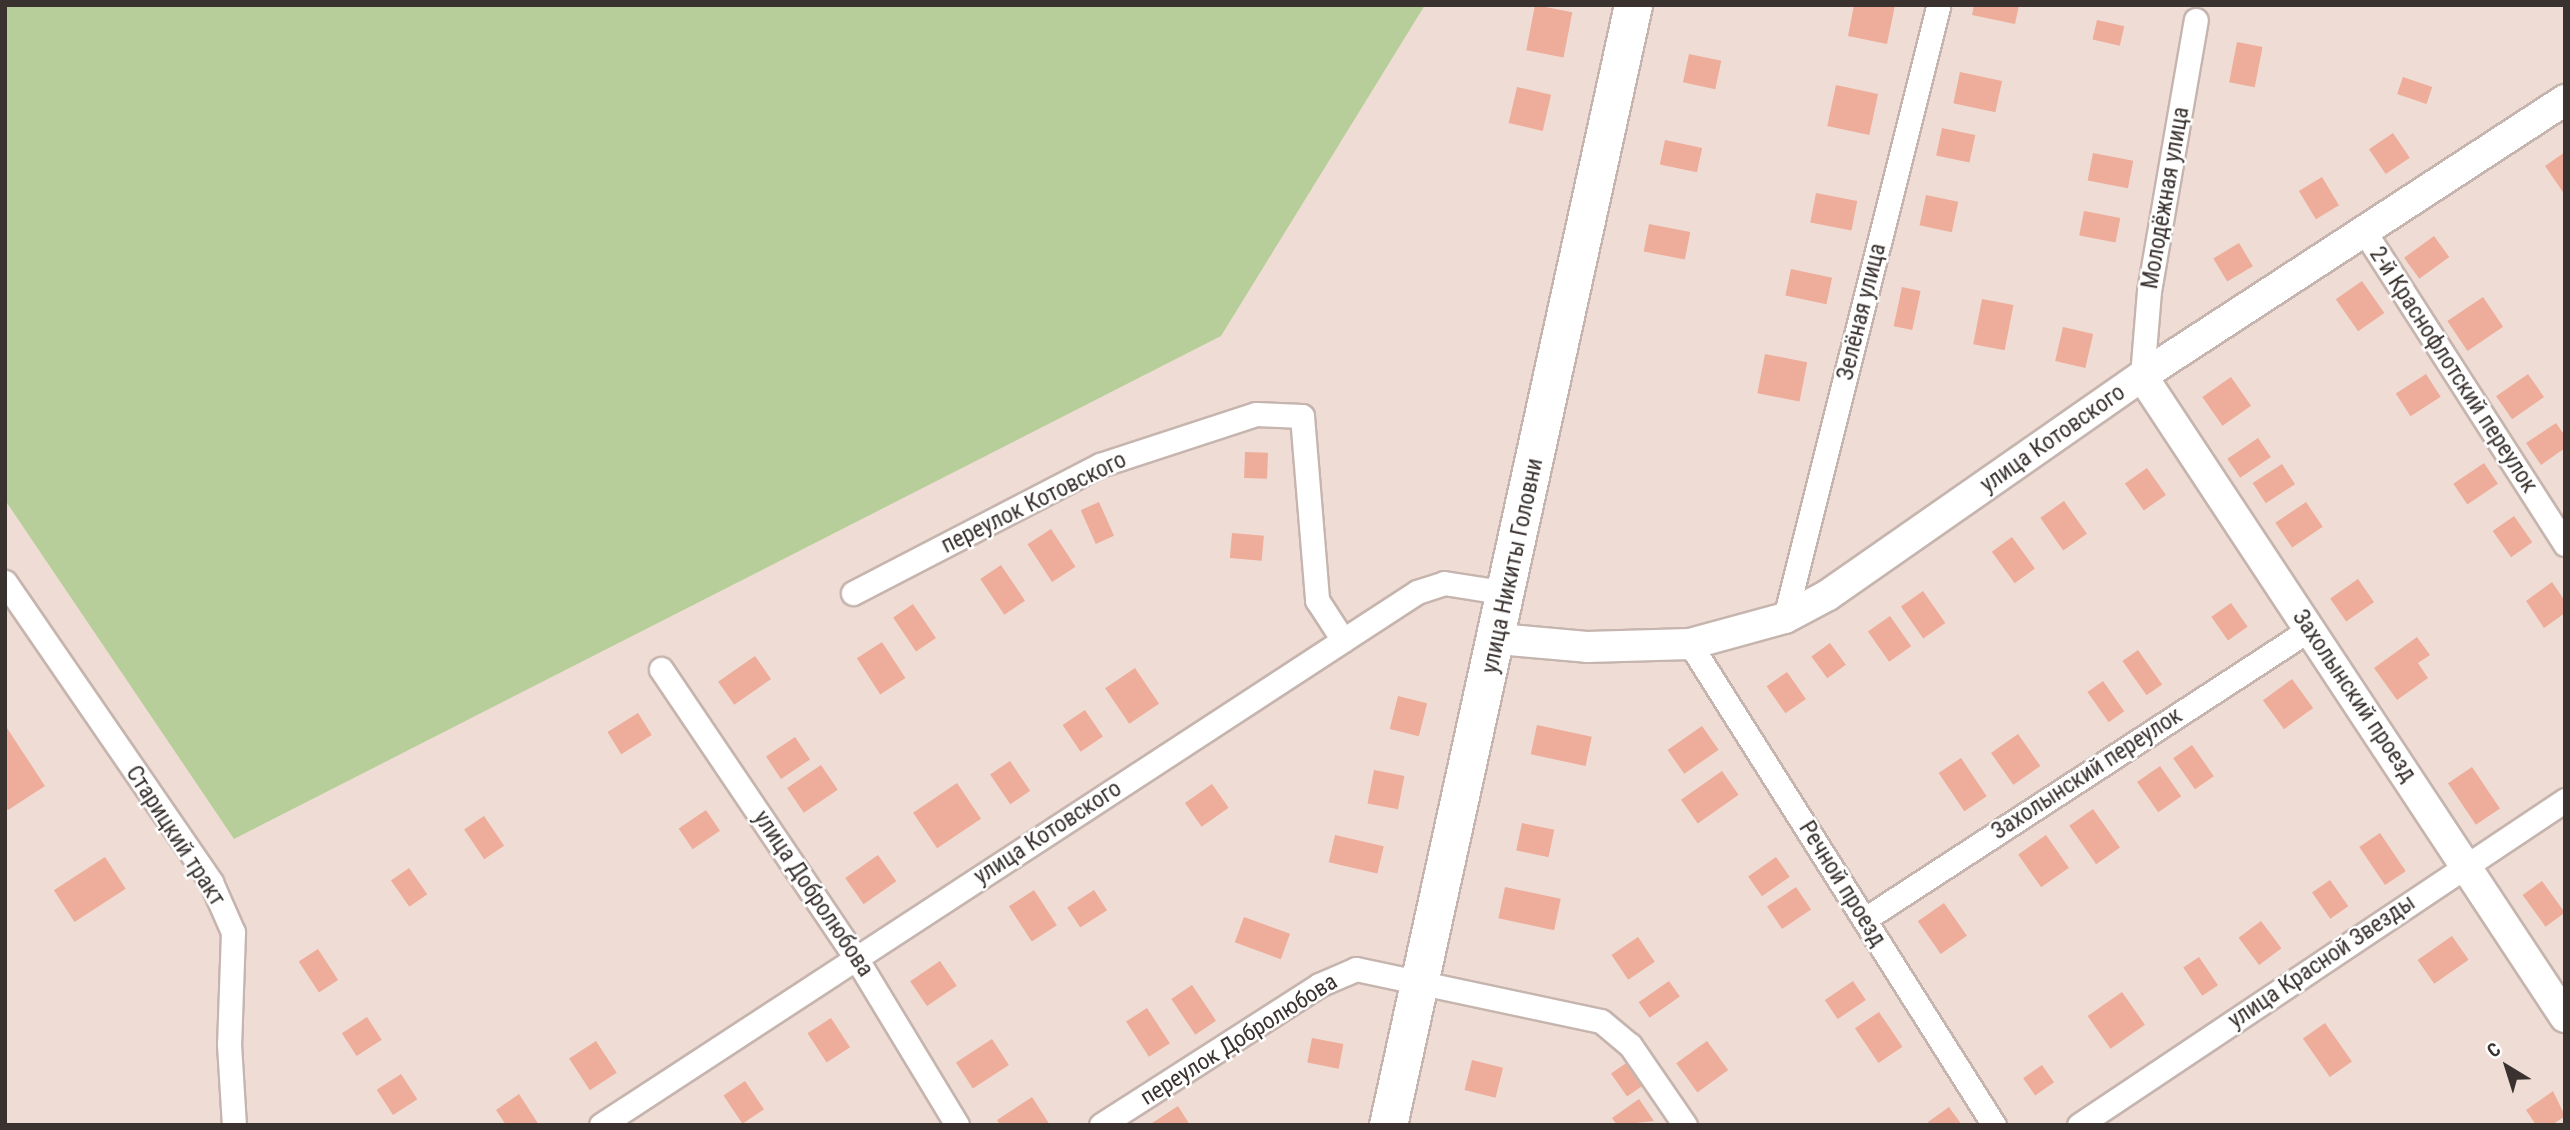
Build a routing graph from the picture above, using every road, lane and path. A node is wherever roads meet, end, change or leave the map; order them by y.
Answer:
1 (1633, 5) edge
2 (1938, 7) edge
3 (2196, 20) dead end
4 (2565, 100) edge
5 (2364, 231) junction
6 (2142, 376) junction
7 (2565, 544) edge
8 (5, 582) edge
9 (853, 593) dead end
10 (1508, 593) junction
11 (1785, 618) junction
12 (2310, 629) junction
13 (1498, 639) junction
14 (1343, 640) junction
15 (1690, 644) junction
16 (661, 669) dead end
17 (2565, 800) edge
18 (2466, 865) junction
19 (1864, 919) junction
20 (856, 958) junction
21 (1421, 983) junction
22 (2565, 1017) edge
23 (234, 1125) edge
24 (601, 1125) edge
25 (957, 1125) edge
26 (1101, 1125) edge
27 (1388, 1125) edge
28 (1685, 1125) edge
29 (1994, 1125) edge
30 (2079, 1125) edge

1 - 10 main road, улица Никиты Головни
2 - 11 street, Зелёная улица
3 - 6 street, Молодёжная улица
4 - 5 street, улица Котовского
5 - 6 street, улица Котовского
5 - 7 street, 2-й Краснофлотский переулок
6 - 11 street, улица Котовского
6 - 12 street, Захолынский проезд
8 - 23 street, Старицкий тракт
9 - 14 street, переулок Котовского
10 - 13 main road, улица Никиты Головни
10 - 14 street, улица Котовского
11 - 15 street, улица Котовского
12 - 18 street, Захолынский проезд
12 - 19 street, Захолынский переулок
13 - 15 street, улица Котовского
13 - 21 main road, улица Никиты Головни
14 - 20 street, улица Котовского
15 - 19 street, Речной проезд
16 - 20 street, улица Добролюбова
17 - 18 street, улица Красной Звезды
18 - 22 street, Захолынский проезд
18 - 30 street, улица Красной Звезды
19 - 29 street, Речной проезд
20 - 24 street, улица Котовского
20 - 25 street, улица Добролюбова
21 - 26 street, переулок Добролюбова
21 - 27 main road, улица Никиты Головни
21 - 28 street, переулок Добролюбова

